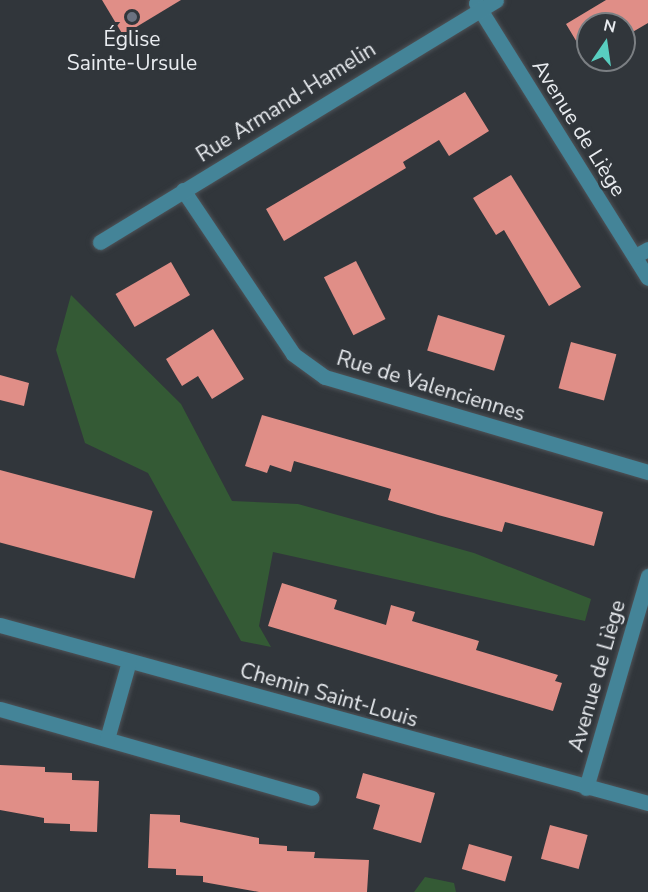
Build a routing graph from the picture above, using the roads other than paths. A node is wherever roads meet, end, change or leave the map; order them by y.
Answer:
1 (496, 0) edge
2 (477, 4) edge
3 (183, 190) junction
4 (100, 242) dead end
5 (641, 253) edge
6 (648, 278) edge
7 (648, 472) edge
8 (648, 576) edge
9 (0, 625) edge
10 (129, 661) junction
11 (0, 709) edge
12 (107, 739) junction
13 (586, 788) junction
14 (312, 798) dead end
15 (648, 803) edge

1 - 2 street, Rue Armand-Hamelin
2 - 3 street, Rue Armand-Hamelin
2 - 5 street, Avenue de Liège
3 - 4 street, Rue Armand-Hamelin
3 - 7 street, Rue de Valenciennes
5 - 6 street, Avenue de Liège
8 - 13 street, Avenue de Liège
9 - 10 street, Chemin Saint-Louis
10 - 12 street
10 - 13 street, Chemin Saint-Louis
11 - 12 street
12 - 14 street
13 - 15 street, Chemin Saint-Louis

